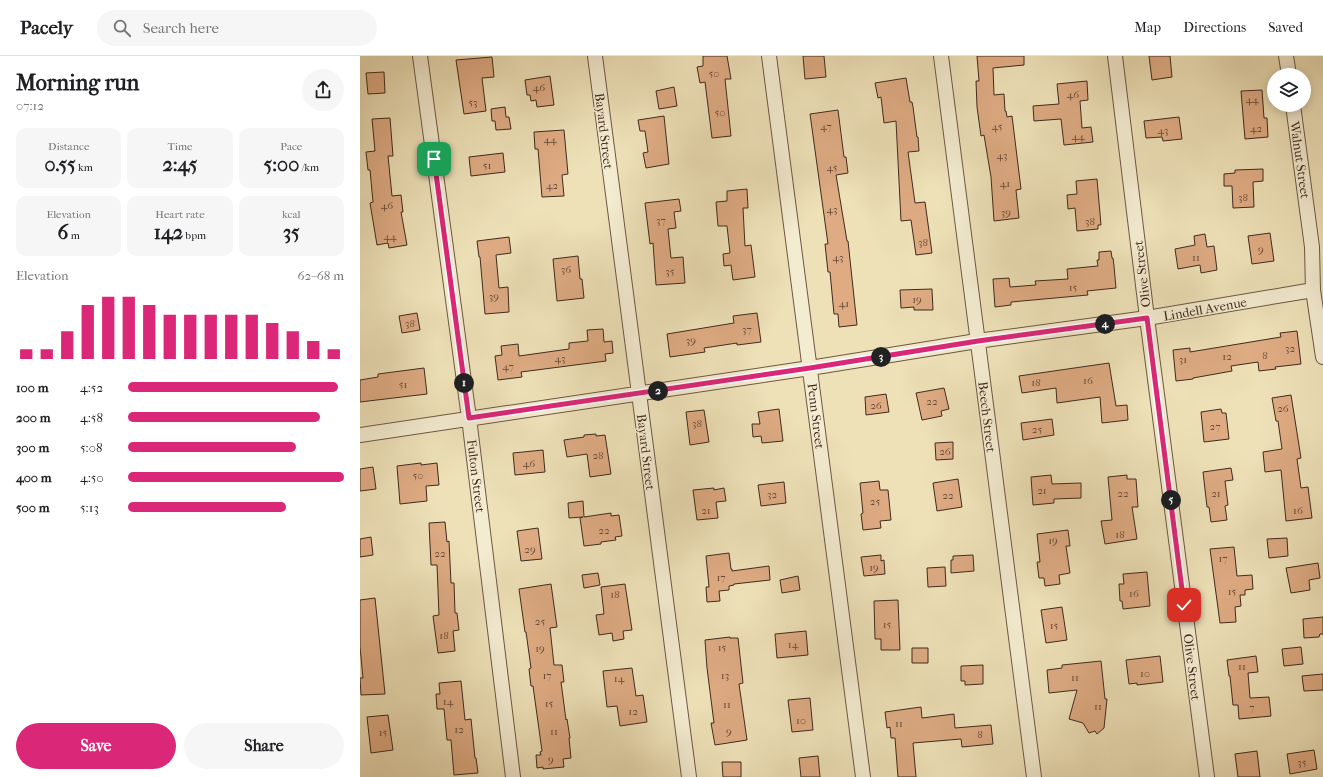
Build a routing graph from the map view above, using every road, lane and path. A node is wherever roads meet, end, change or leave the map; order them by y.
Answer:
1 (420, 56) edge
2 (595, 56) edge
3 (769, 56) edge
4 (941, 56) edge
5 (1115, 56) edge
6 (1286, 56) edge
7 (1288, 68) edge
8 (1294, 112) edge
9 (1317, 246) edge
10 (1313, 290) junction
11 (1147, 318) junction
12 (978, 341) junction
13 (1323, 357) edge
14 (810, 368) junction
15 (639, 394) junction
16 (469, 418) junction
17 (360, 435) edge
18 (513, 777) edge
19 (689, 777) edge
20 (862, 777) edge
21 (1034, 777) edge
22 (1207, 777) edge

1 - 16 street, Fulton Street
2 - 15 street, Bayard Street
3 - 14 street, Penn Street
4 - 12 street, Beech Street
5 - 11 street, Olive Street
6 - 7 street
8 - 9 street, Walnut Street
9 - 10 street, Walnut Street
10 - 11 street, Lindell Avenue
10 - 13 street, Walnut Street
11 - 12 street, Lindell Avenue
11 - 22 street, Olive Street
12 - 14 street, Lindell Avenue
12 - 21 street, Beech Street
14 - 15 street, Lindell Avenue
14 - 20 street, Penn Street
15 - 16 street, Lindell Avenue
15 - 19 street, Bayard Street
16 - 17 street, Lindell Avenue
16 - 18 street, Fulton Street

